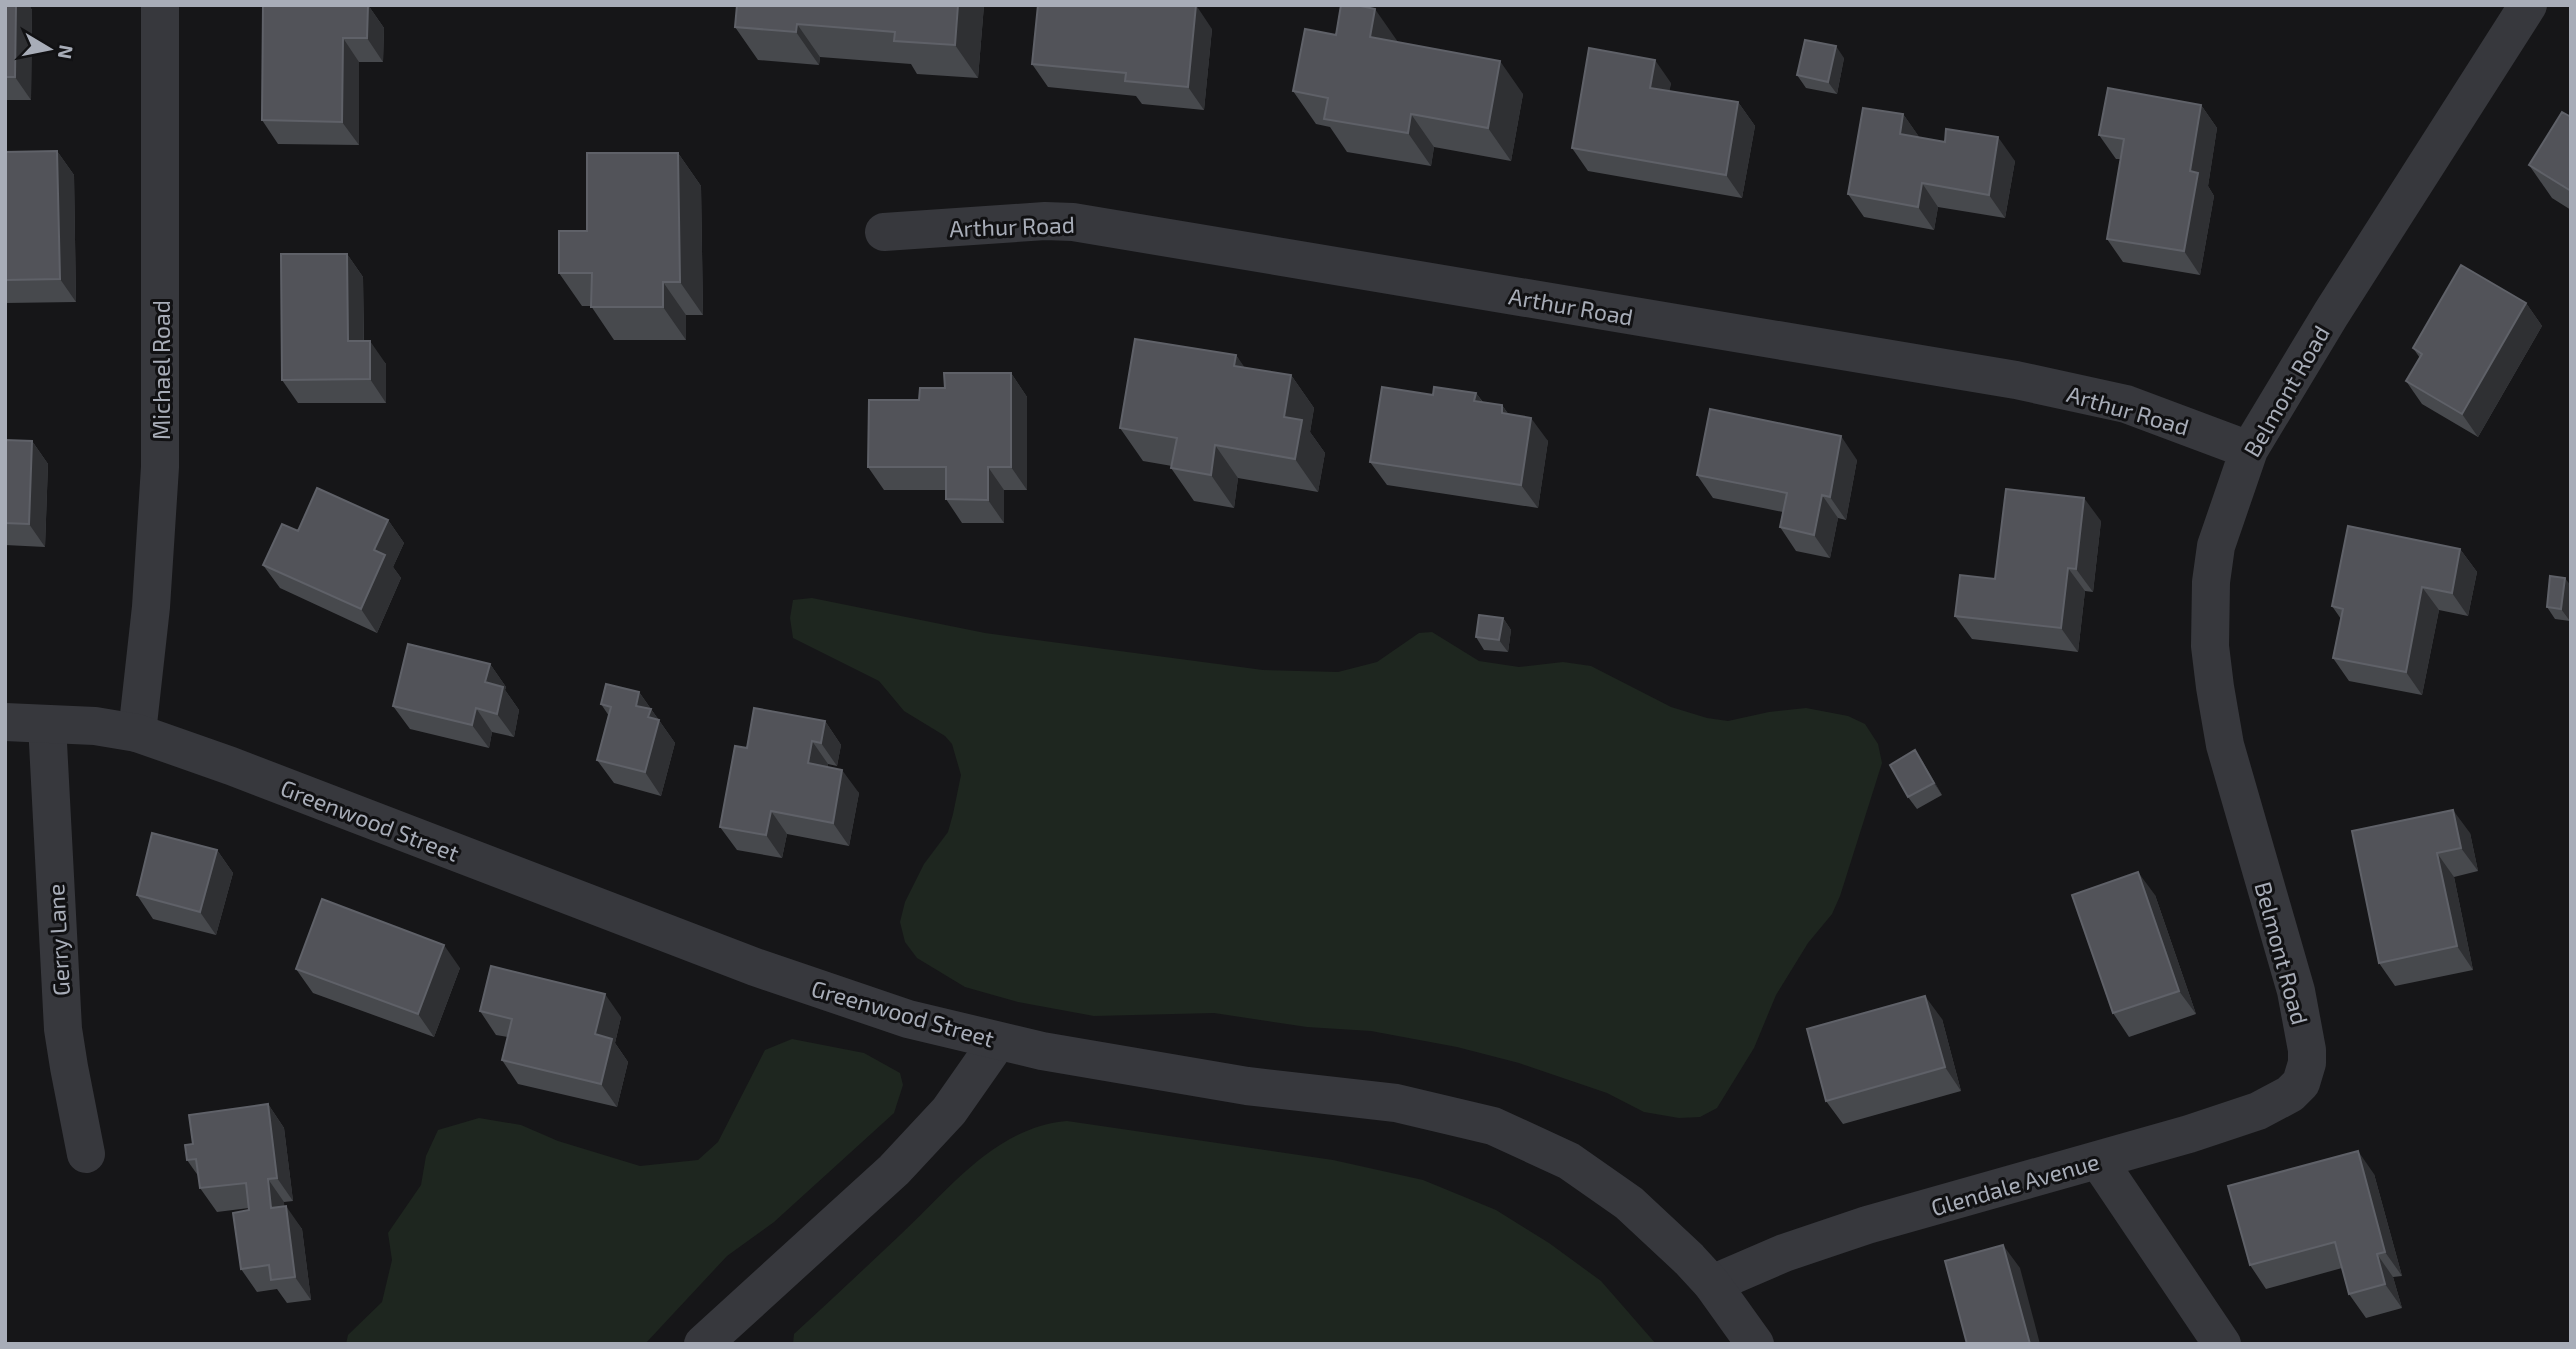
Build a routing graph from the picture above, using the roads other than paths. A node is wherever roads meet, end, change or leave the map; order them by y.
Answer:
1 (160, 5) edge
2 (2529, 5) edge
3 (884, 232) dead end
4 (2249, 450) junction
5 (5, 722) edge
6 (47, 724) junction
7 (137, 733) junction
8 (998, 1041) junction
9 (2306, 1070) joint
10 (86, 1154) dead end
11 (2098, 1160) junction
12 (1712, 1284) junction
13 (703, 1344) edge
14 (1755, 1344) edge
15 (2222, 1344) edge

1 - 7 street, Michael Road
2 - 4 street, Belmont Road
3 - 4 street, Arthur Road
4 - 9 street, Belmont Road
5 - 6 street, Greenwood Street
6 - 7 street, Greenwood Street
6 - 10 street, Gerry Lane
7 - 8 street, Greenwood Street
8 - 12 street, Greenwood Street
8 - 13 street
9 - 11 street, Glendale Avenue
11 - 12 street, Glendale Avenue
11 - 15 street
12 - 14 street, Greenwood Street

